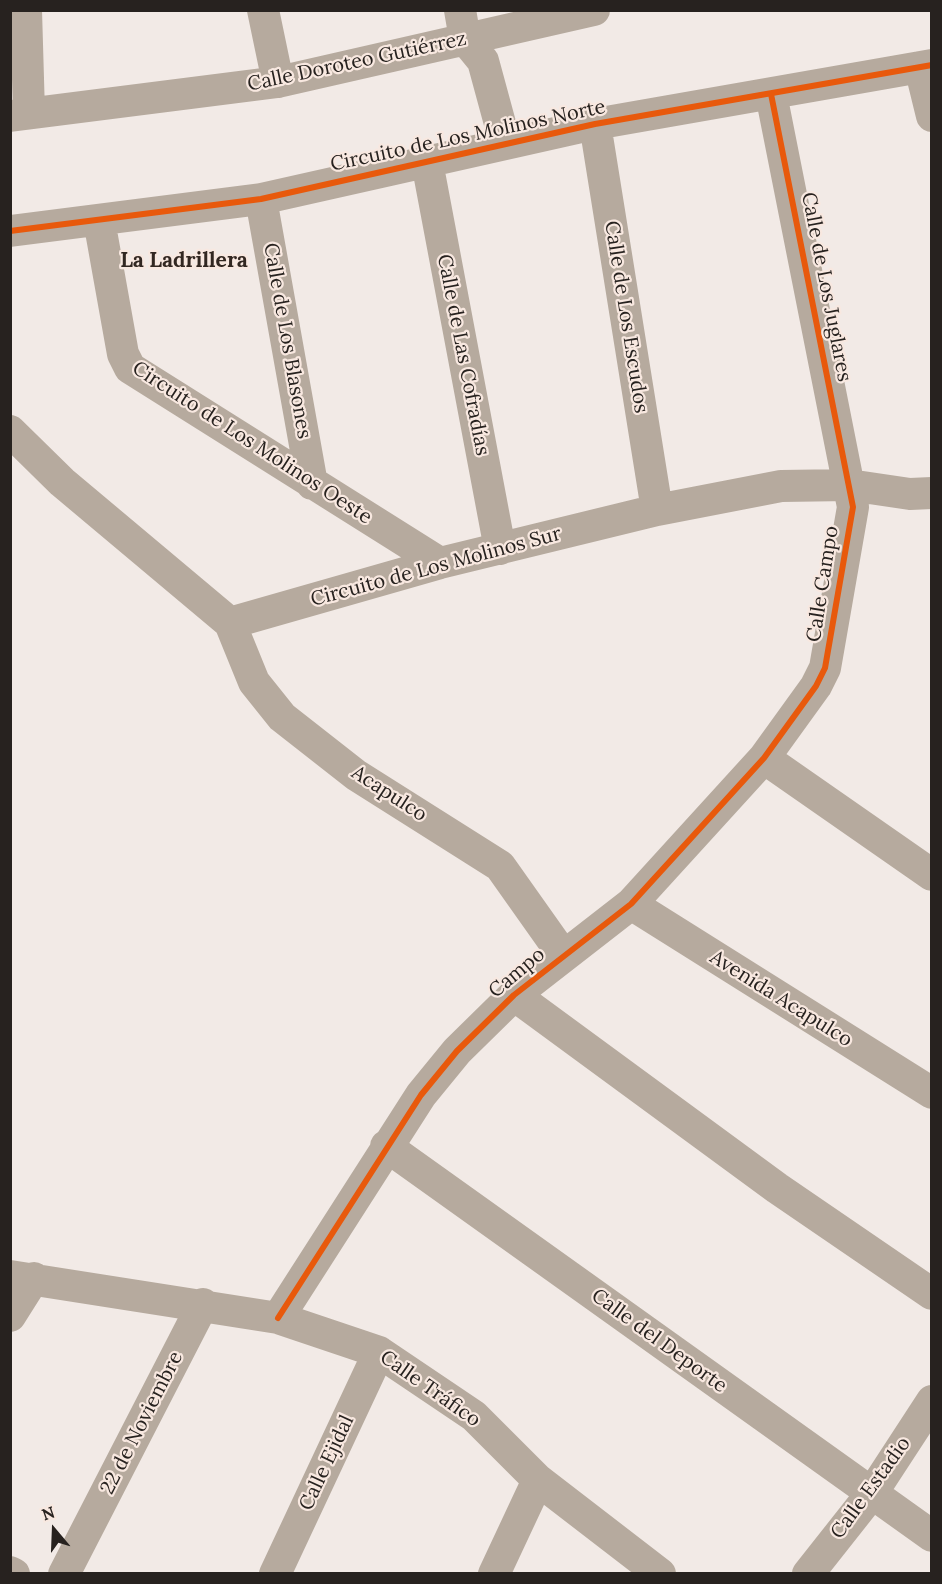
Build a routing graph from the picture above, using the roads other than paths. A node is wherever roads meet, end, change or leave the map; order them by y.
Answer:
1 (26, 10) edge
2 (263, 10) edge
3 (594, 10) edge
4 (462, 25) edge
5 (926, 66) edge
6 (278, 82) junction
7 (771, 94) junction
8 (20, 115) edge
9 (932, 116) edge
10 (595, 124) junction
11 (505, 142) junction
12 (427, 162) junction
13 (261, 199) junction
14 (99, 220) junction
15 (10, 231) edge
16 (10, 431) edge
17 (312, 484) junction
18 (849, 485) junction
19 (932, 493) edge
20 (657, 510) junction
21 (500, 549) junction
22 (440, 563) junction
23 (230, 623) junction
24 (816, 686) joint
25 (764, 758) junction
26 (932, 875) edge
27 (631, 904) junction
28 (563, 955) junction
29 (514, 994) junction
30 (932, 1093) edge
31 (386, 1146) junction
32 (22, 1277) edge
33 (932, 1294) edge
34 (203, 1304) junction
35 (10, 1316) edge
36 (279, 1318) junction
37 (379, 1352) junction
38 (932, 1401) edge
39 (537, 1480) junction
40 (872, 1493) junction
41 (932, 1536) edge
42 (64, 1574) edge
43 (275, 1574) edge
44 (494, 1574) edge
45 (660, 1574) edge
46 (808, 1574) edge

1 - 8 street
2 - 6 street
3 - 4 street, Calle Doroteo Gutiérrez
4 - 6 street, Calle Doroteo Gutiérrez
4 - 11 street
5 - 7 street, Circuito de Los Molinos Norte
5 - 9 street
6 - 8 street, Calle Doroteo Gutiérrez
7 - 10 street, Circuito de Los Molinos Norte
7 - 18 street, Calle de Los Juglares
10 - 11 street, Circuito de Los Molinos Norte
10 - 20 street, Calle de Los Escudos
11 - 12 street, Circuito de Los Molinos Norte
12 - 13 street, Circuito de Los Molinos Norte
12 - 21 street, Calle de Las Cofradías
13 - 14 street, Circuito de Los Molinos Norte
13 - 17 street, Calle de Los Blasones
14 - 15 street, Circuito de Los Molinos Norte
14 - 17 street, Circuito de Los Molinos Oeste
16 - 23 street
17 - 22 street, Circuito de Los Molinos Oeste
18 - 19 street, Circuito de Los Molinos Sur
18 - 20 street, Circuito de Los Molinos Sur
18 - 24 street, Calle Campo
20 - 21 street, Circuito de Los Molinos Sur
21 - 22 street, Circuito de Los Molinos Sur
22 - 23 street, Circuito de Los Molinos Sur
23 - 28 street, Acapulco
24 - 25 street, Campo
25 - 26 street
25 - 27 street, Campo
27 - 28 street, Campo
27 - 30 street, Avenida Acapulco
28 - 29 street, Campo
29 - 31 street, Campo
29 - 33 street
31 - 36 street, Campo
31 - 40 street, Calle del Deporte
32 - 34 street, Calle Tráfico
32 - 35 street
34 - 36 street, Calle Tráfico
34 - 42 street, 22 de Noviembre
36 - 37 street, Calle Tráfico
37 - 39 street, Calle Tráfico
37 - 43 street, Calle Ejidal
38 - 40 street, Calle Estadio
39 - 44 street
39 - 45 street, Calle Tráfico
40 - 41 street, Calle del Deporte
40 - 46 street, Calle Estadio

